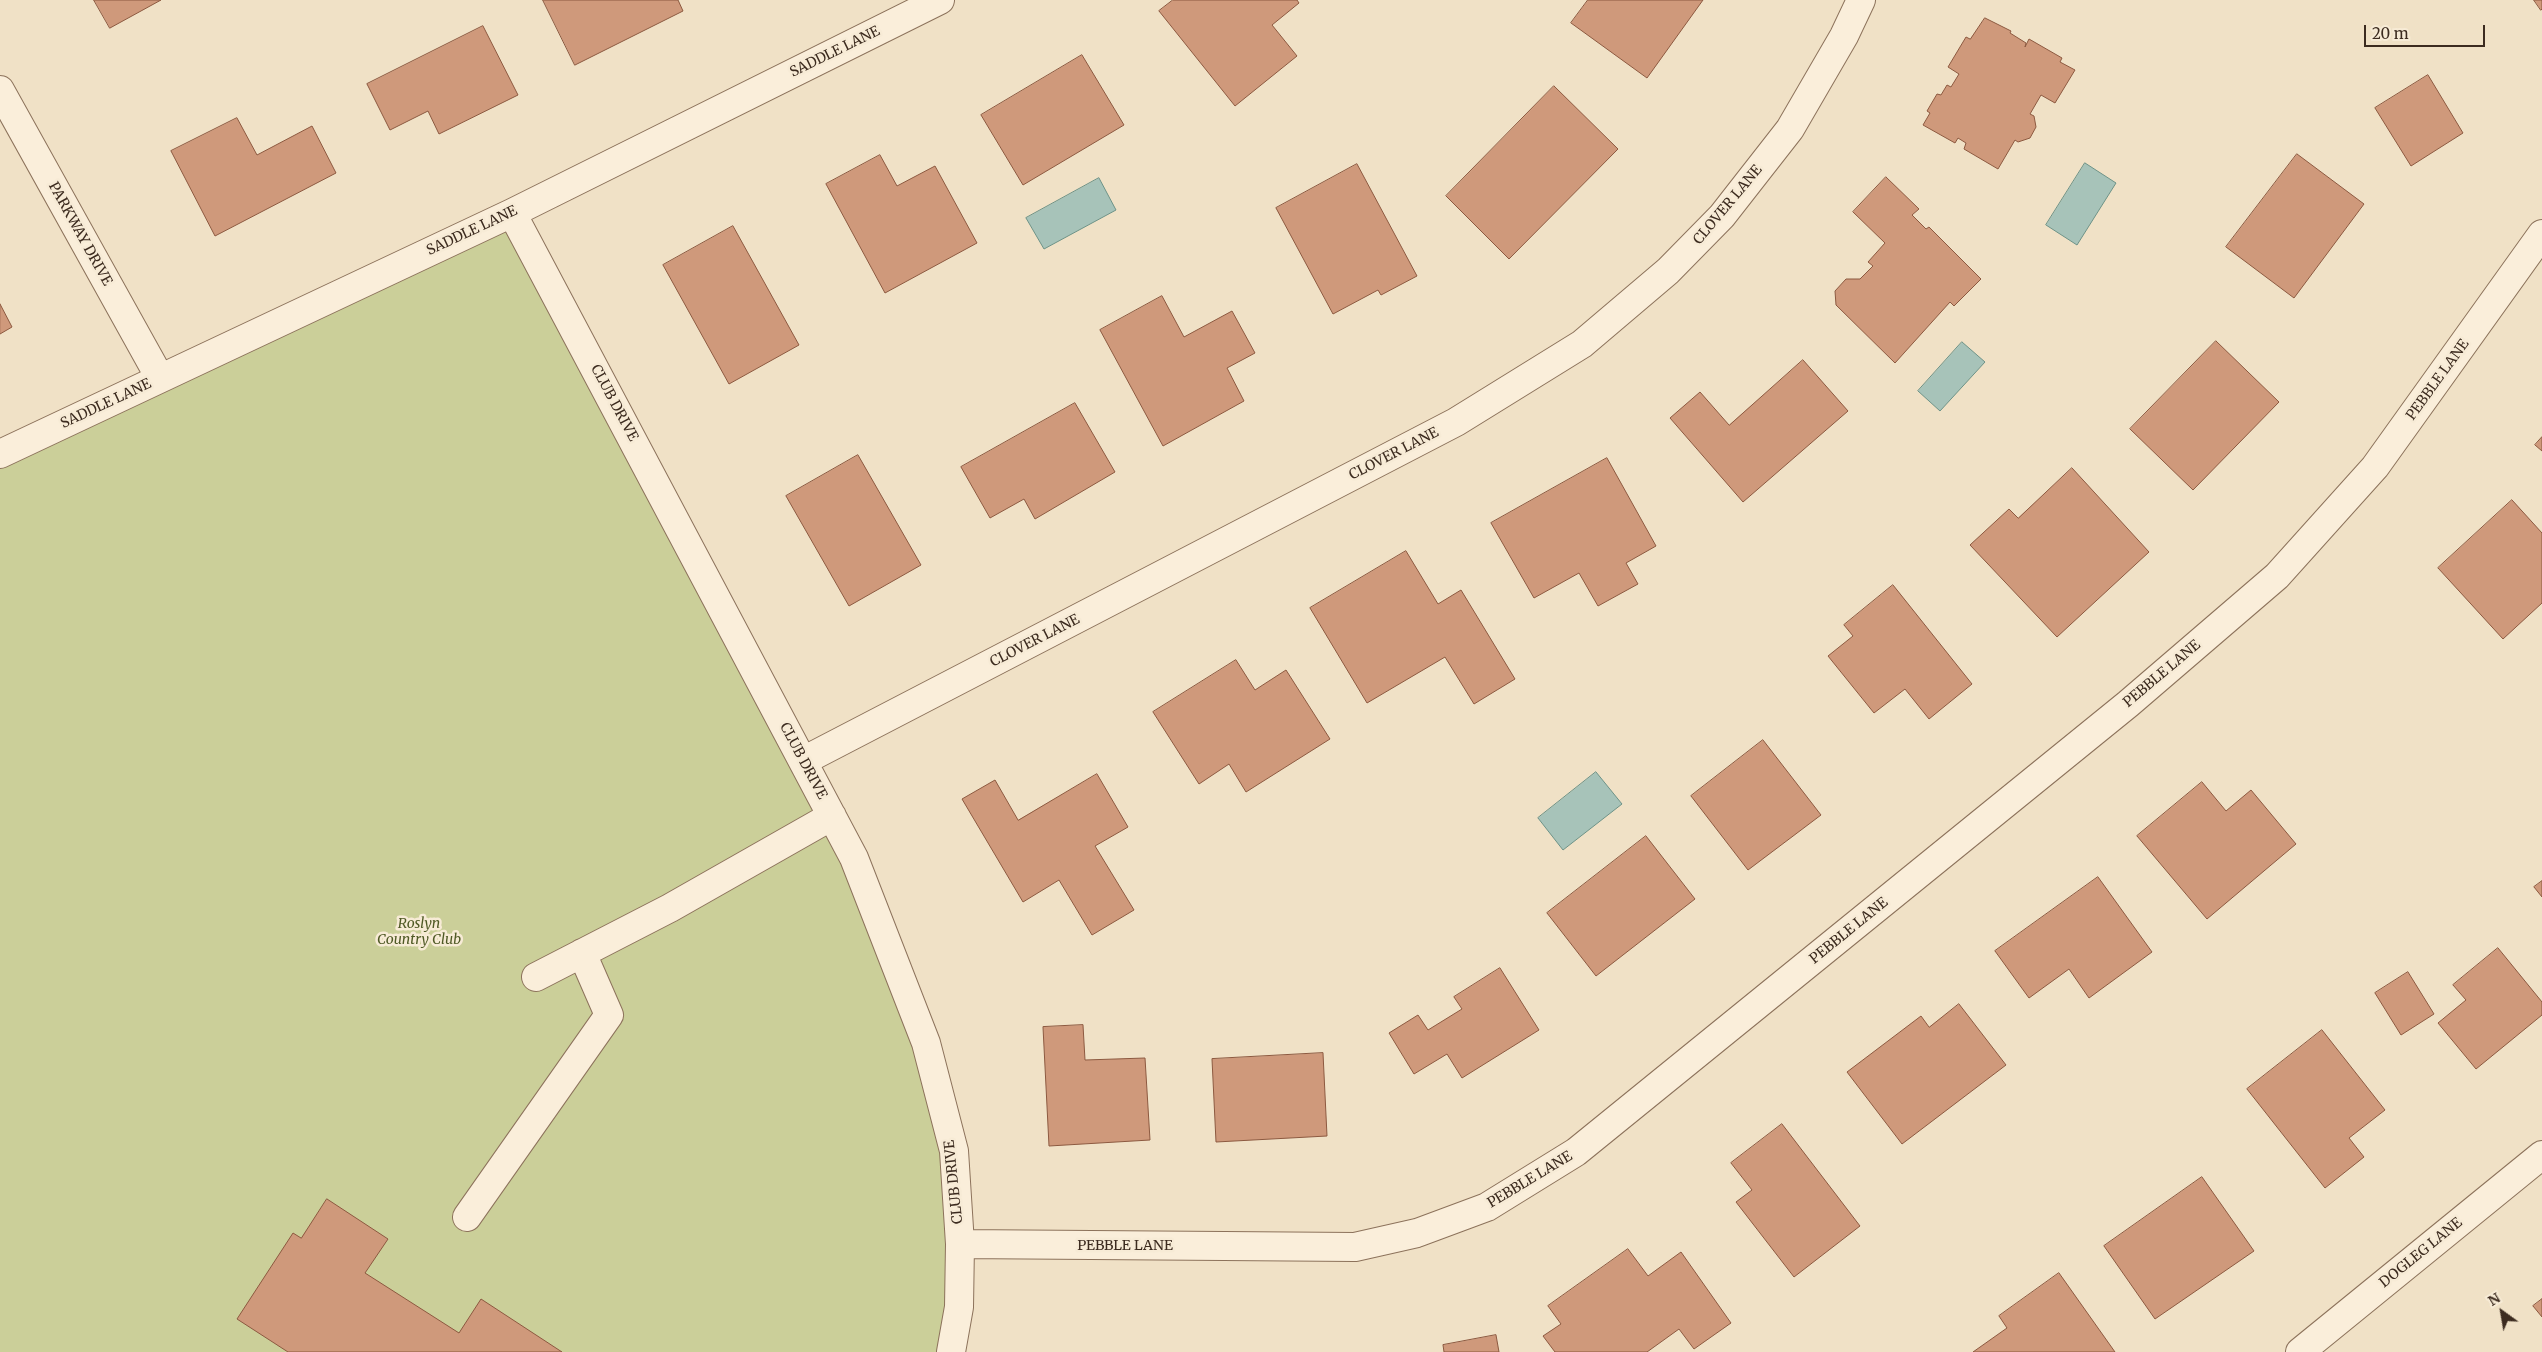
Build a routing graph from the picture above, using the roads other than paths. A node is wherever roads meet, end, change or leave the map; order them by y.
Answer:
1 (940, 0) edge
2 (1861, 0) edge
3 (0, 90) edge
4 (512, 213) junction
5 (2542, 234) edge
6 (160, 378) junction
7 (0, 454) edge
8 (804, 761) junction
9 (832, 816) junction
10 (582, 953) junction
11 (536, 977) dead end
12 (2542, 1155) edge
13 (467, 1217) dead end
14 (960, 1244) junction
15 (951, 1352) edge
16 (2300, 1352) edge

1 - 4 street, SADDLE LANE
2 - 8 street, CLOVER LANE
3 - 6 street, PARKWAY DRIVE
4 - 6 street, SADDLE LANE
4 - 8 street, CLUB DRIVE
5 - 14 street, PEBBLE LANE
6 - 7 street, SADDLE LANE
8 - 9 street, CLUB DRIVE
9 - 10 street
9 - 14 street, CLUB DRIVE
10 - 11 street
10 - 13 street
12 - 16 street, DOGLEG LANE
14 - 15 street, CLUB DRIVE

